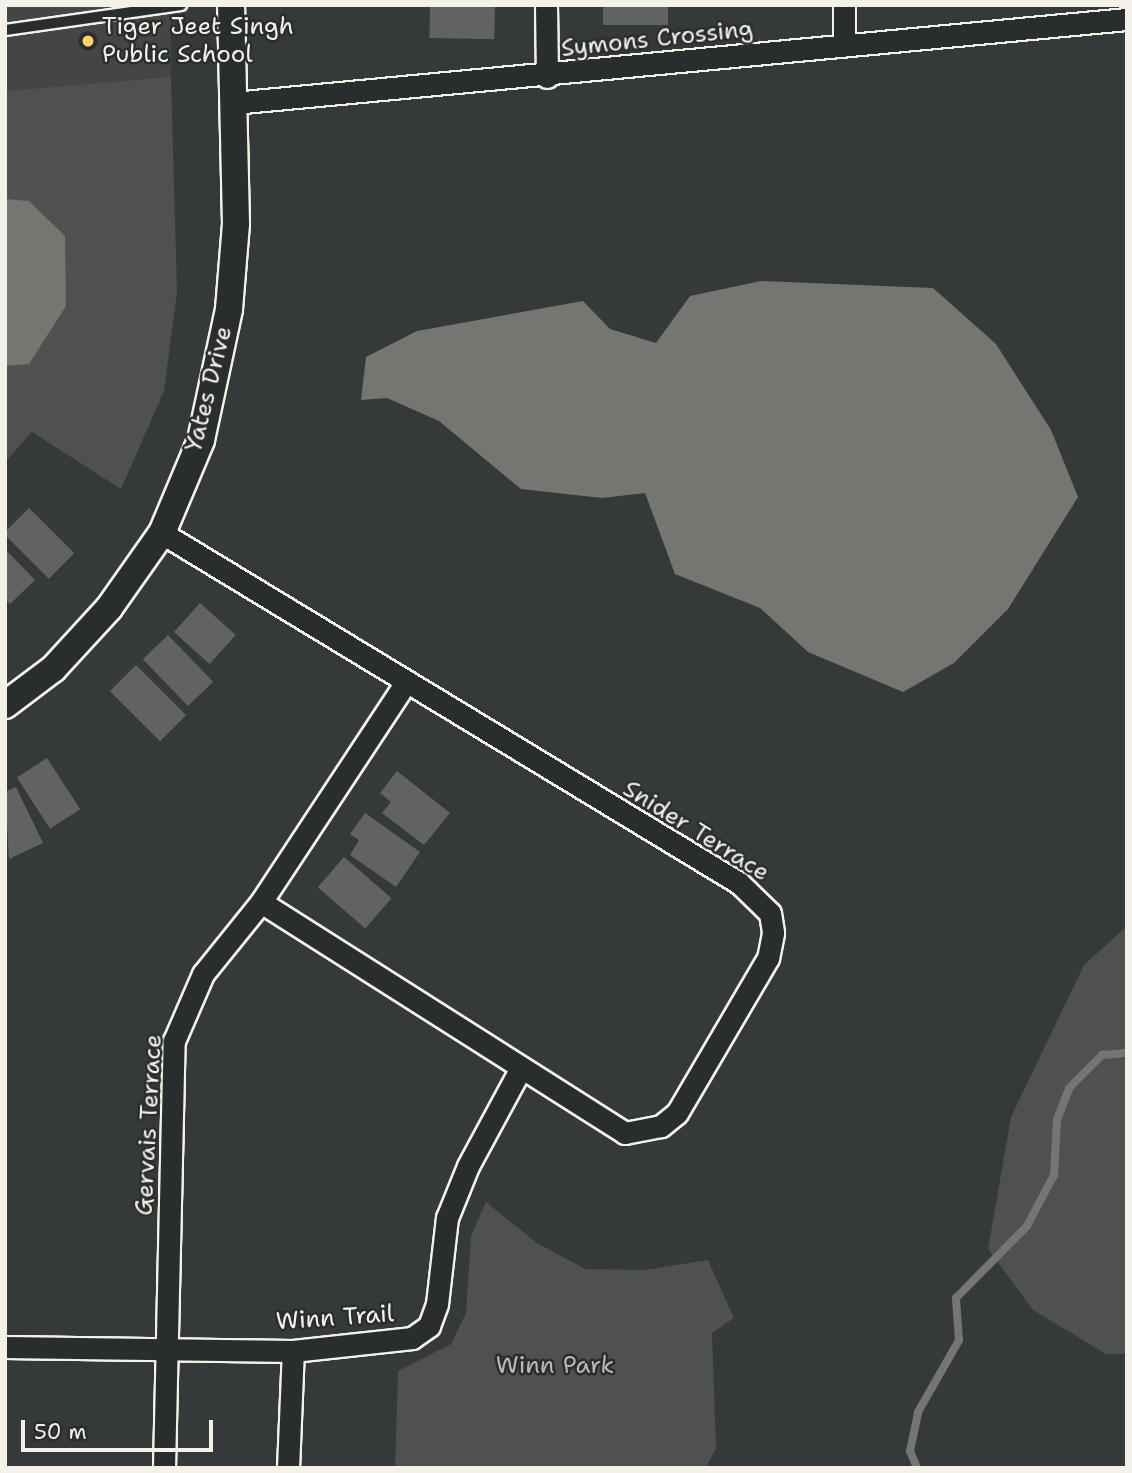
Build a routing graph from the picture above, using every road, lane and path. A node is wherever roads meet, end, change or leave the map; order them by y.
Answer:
1 (181, 5) edge
2 (231, 5) edge
3 (545, 5) edge
4 (844, 5) edge
5 (146, 6) edge
6 (1127, 19) edge
7 (5, 30) edge
8 (844, 45) junction
9 (547, 77) junction
10 (233, 103) junction
11 (162, 533) junction
12 (404, 685) junction
13 (5, 705) edge
14 (261, 902) junction
15 (521, 1068) junction
16 (170, 1347) junction
17 (5, 1348) edge
18 (293, 1351) junction
19 (164, 1468) edge
20 (288, 1468) edge

1 - 5 lane
2 - 10 street, Yates Drive
3 - 9 street
4 - 8 street
5 - 7 lane
6 - 8 street, Symons Crossing
8 - 9 street, Symons Crossing
9 - 10 street, Symons Crossing
10 - 11 street, Yates Drive
11 - 12 street, Snider Terrace
11 - 13 street, Yates Drive
12 - 14 street, Gervais Terrace
12 - 15 street, Snider Terrace
14 - 15 street, Snider Terrace
14 - 16 street, Gervais Terrace
15 - 18 street, Winn Trail
16 - 17 street, Winn Trail
16 - 18 street, Winn Trail
16 - 19 street, Gervais Terrace
18 - 20 street

